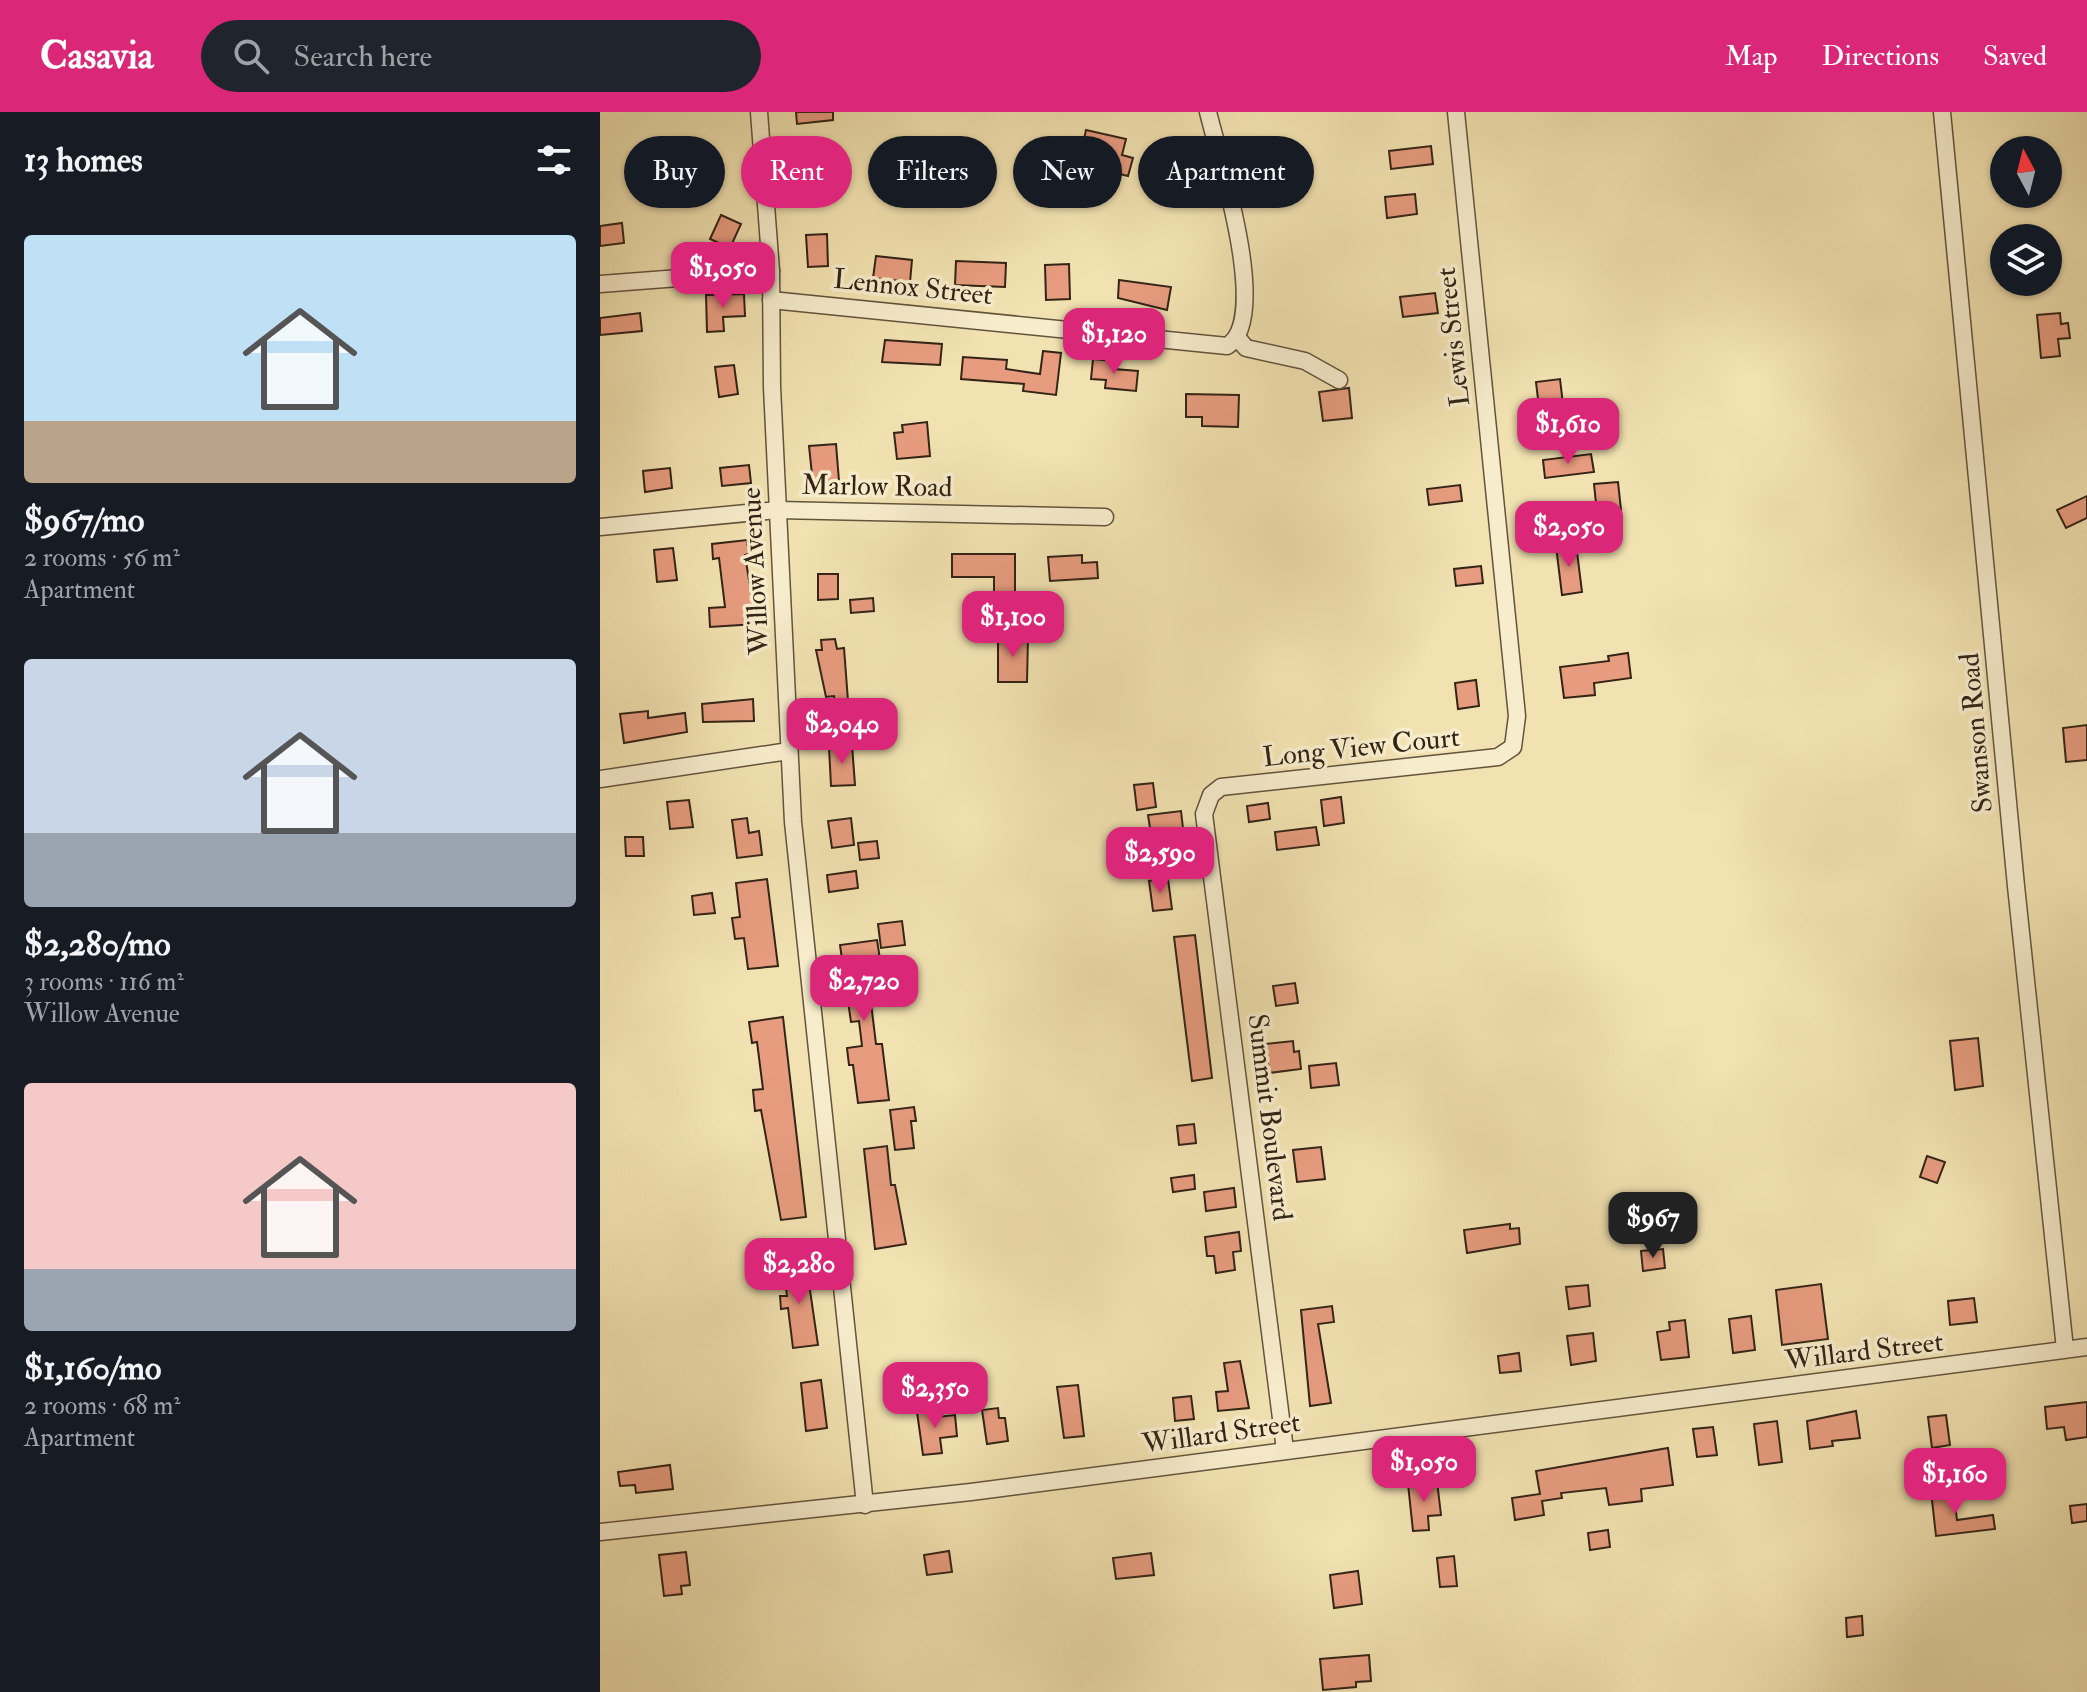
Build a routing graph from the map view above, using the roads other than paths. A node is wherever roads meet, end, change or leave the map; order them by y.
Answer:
1 (759, 112) edge
2 (1208, 112) edge
3 (1456, 112) edge
4 (1942, 112) edge
5 (771, 271) junction
6 (600, 284) edge
7 (771, 300) junction
8 (1237, 337) junction
9 (1339, 380) dead end
10 (778, 510) junction
11 (1105, 517) dead end
12 (600, 527) edge
13 (1513, 747) joint
14 (789, 751) junction
15 (600, 779) edge
16 (1213, 792) joint
17 (2087, 1347) edge
18 (2065, 1349) junction
19 (1285, 1450) junction
20 (865, 1505) junction
21 (600, 1532) edge

1 - 5 street, Willow Avenue
2 - 8 street
3 - 13 street, Lewis Street
4 - 18 street, Swanson Road
5 - 6 street
5 - 7 street, Willow Avenue
7 - 8 street, Lennox Street
7 - 10 street, Willow Avenue
8 - 9 street
10 - 11 street, Marlow Road
10 - 12 street, Marlow Road
10 - 14 street, Willow Avenue
13 - 16 street, Long View Court
14 - 15 street
14 - 20 street, Willow Avenue
16 - 19 street, Summit Boulevard
17 - 18 street, Willard Street
18 - 19 street, Willard Street
19 - 20 street, Willard Street
20 - 21 street, Willard Street

